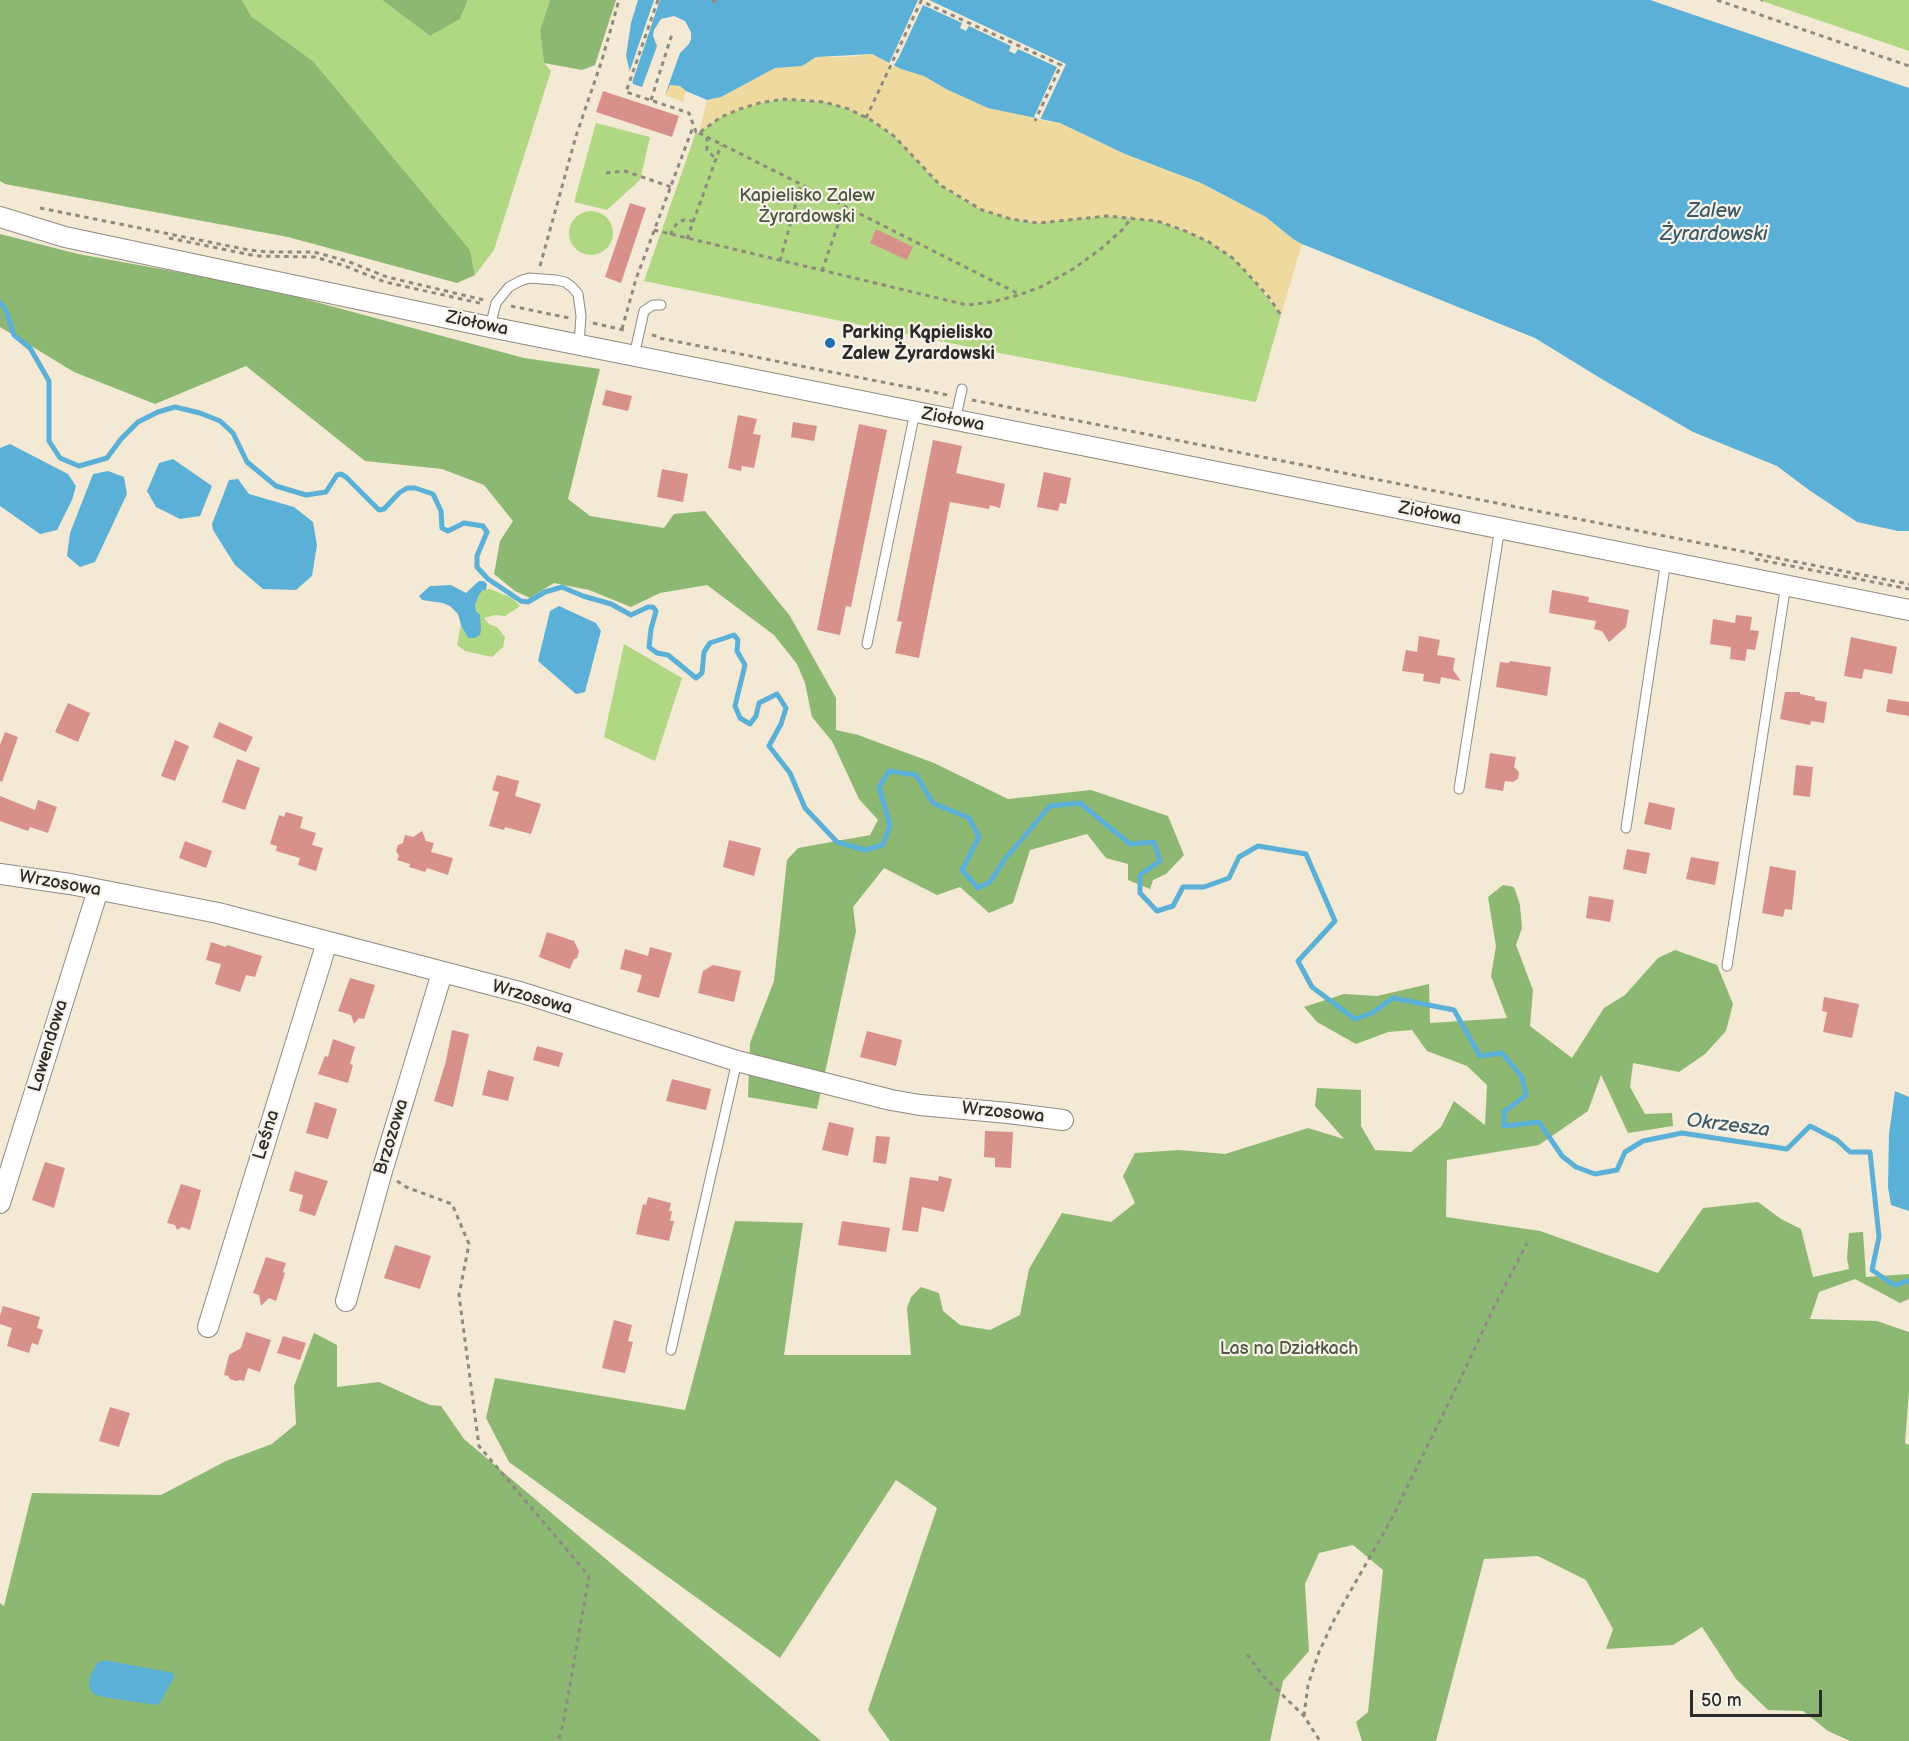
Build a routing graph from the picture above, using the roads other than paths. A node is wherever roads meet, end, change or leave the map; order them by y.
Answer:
1 (0, 217) edge
2 (661, 305) dead end
3 (490, 327) junction
4 (579, 344) junction
5 (634, 356) junction
6 (961, 393) road end
7 (915, 412) junction
8 (955, 421) junction
9 (1500, 527) junction
10 (1666, 560) junction
11 (1786, 584) junction
12 (1909, 610) edge
13 (867, 644) dead end
14 (1459, 789) dead end
15 (1626, 828) dead end
16 (0, 874) edge
17 (98, 890) junction
18 (327, 942) junction
19 (1727, 966) dead end
20 (442, 973) junction
21 (737, 1061) junction
22 (1064, 1120) dead end
23 (0, 1203) edge
24 (346, 1301) dead end
25 (208, 1327) dead end
26 (671, 1350) dead end

1 - 3 street, Ziołowa
2 - 5 lane
3 - 4 street, Ziołowa
3 - 4 lane
4 - 5 street, Ziołowa
5 - 7 street, Ziołowa
6 - 8 lane
7 - 8 street, Ziołowa
7 - 13 lane
8 - 9 street, Ziołowa
9 - 10 street, Ziołowa
9 - 14 lane
10 - 11 street, Ziołowa
10 - 15 lane
11 - 12 street, Ziołowa
11 - 19 lane
16 - 17 street, Wrzosowa
17 - 18 street, Wrzosowa
17 - 23 street, Lawendowa
18 - 20 street, Wrzosowa
18 - 25 street, Leśna
20 - 21 street, Wrzosowa
20 - 24 street, Brzozowa
21 - 22 street, Wrzosowa
21 - 26 lane

